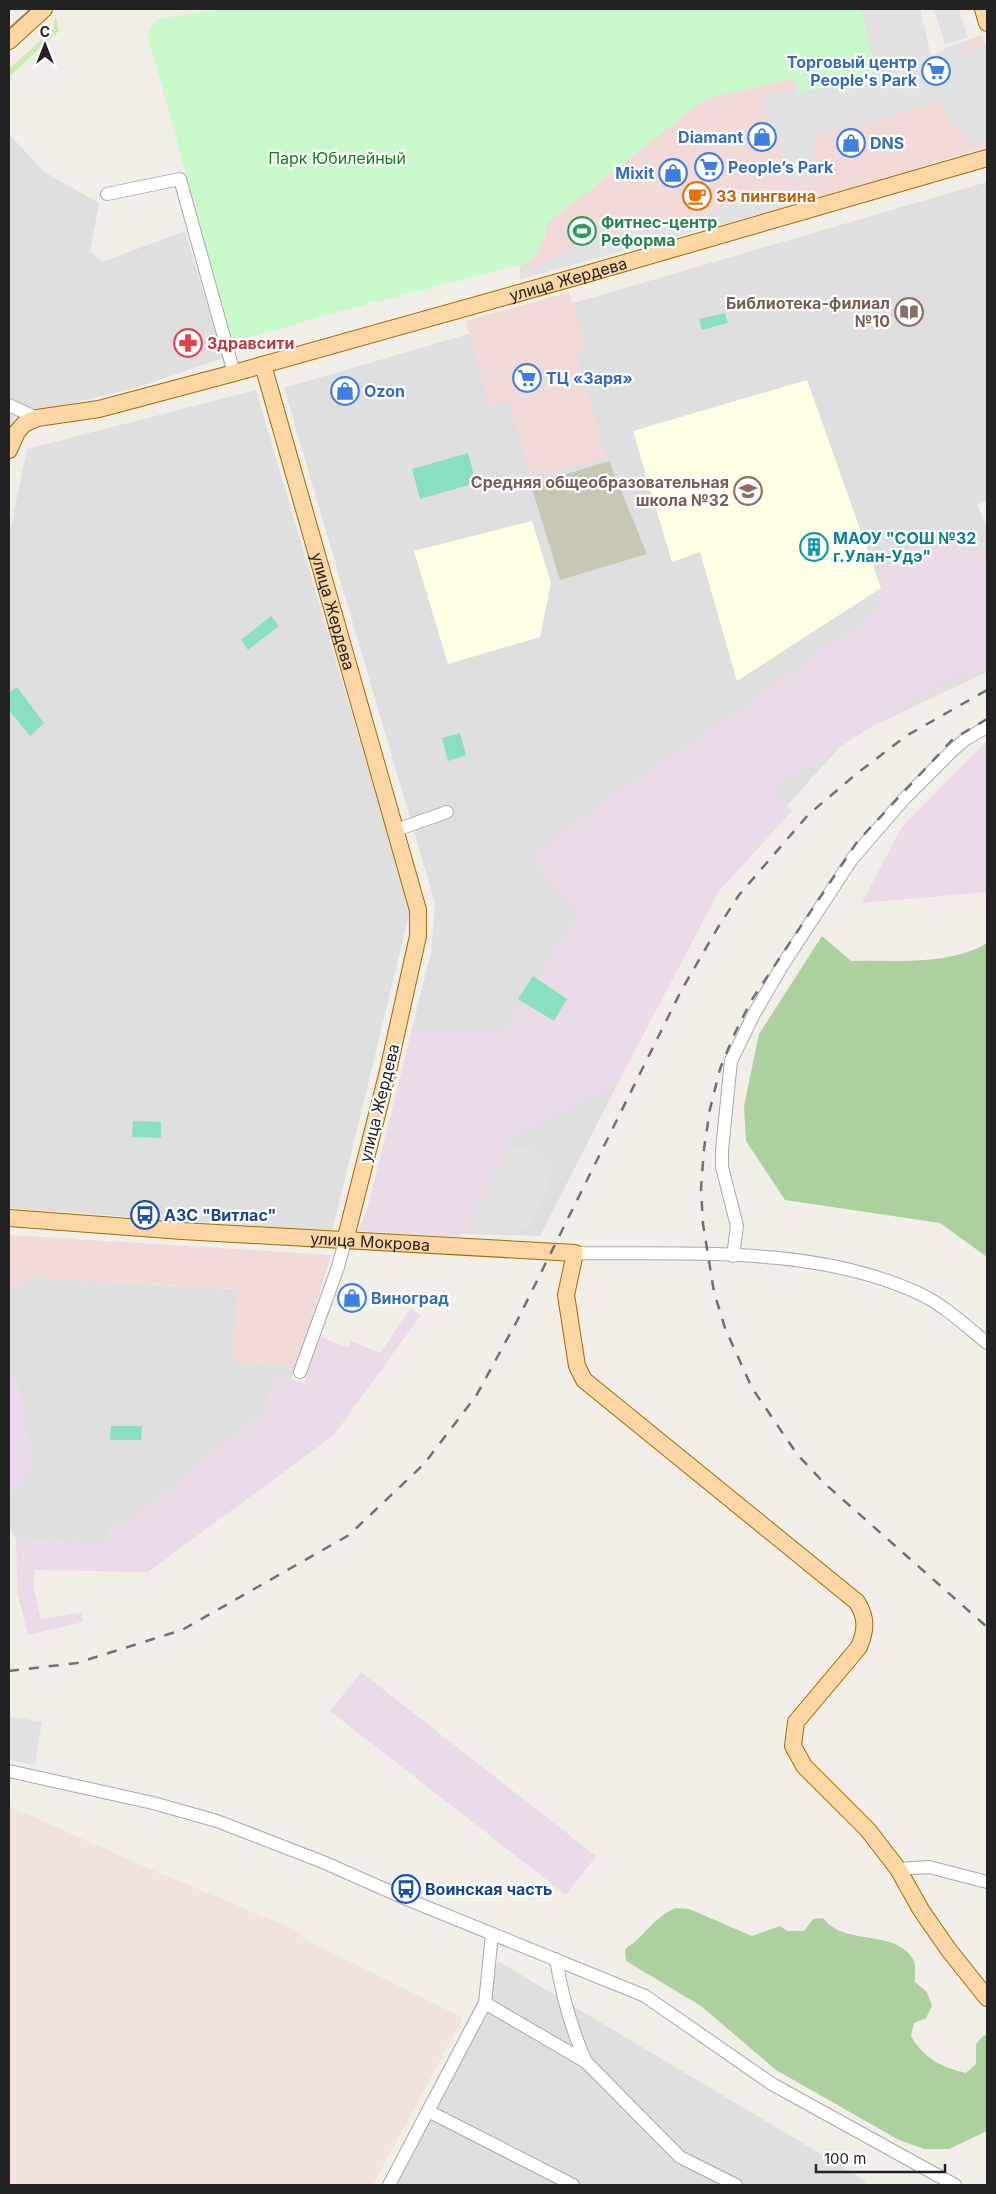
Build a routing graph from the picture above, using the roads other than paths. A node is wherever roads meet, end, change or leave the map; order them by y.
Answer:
1 (44, 9) edge
2 (983, 9) edge
3 (987, 23) edge
4 (9, 41) edge
5 (987, 158) edge
6 (107, 194) dead end
7 (264, 365) junction
8 (234, 373) junction
9 (9, 405) edge
10 (37, 418) junction
11 (9, 450) edge
12 (987, 728) edge
13 (447, 812) dead end
14 (396, 830) junction
15 (9, 1218) edge
16 (345, 1240) junction
17 (575, 1253) junction
18 (733, 1256) junction
19 (987, 1343) edge
20 (300, 1372) dead end
21 (9, 1771) edge
22 (898, 1869) junction
23 (987, 1882) edge
24 (492, 1934) junction
25 (556, 1959) junction
26 (987, 1998) edge
27 (485, 2003) junction
28 (586, 2062) junction
29 (428, 2111) junction
30 (389, 2185) edge
31 (573, 2185) edge
32 (736, 2185) edge
33 (955, 2185) edge

1 - 4 main road
2 - 3 main road
5 - 7 main road, улица Жердева
6 - 8 street
7 - 8 main road, улица Жердева
7 - 14 main road, улица Жердева
8 - 10 main road, улица Жердева
9 - 10 street
10 - 11 main road, улица Жердева
12 - 18 street
13 - 14 street
14 - 16 main road, улица Жердева
15 - 16 main road, улица Мокрова
16 - 17 main road, улица Мокрова
16 - 20 street, улица Жердева
17 - 18 street, улица Мокрова
17 - 22 main road
18 - 19 street, улица Мокрова
21 - 24 street
22 - 23 street
22 - 26 main road
24 - 25 street
24 - 27 street
25 - 28 street
25 - 33 street
27 - 28 street
27 - 29 street
28 - 32 street
29 - 30 street
29 - 31 street

